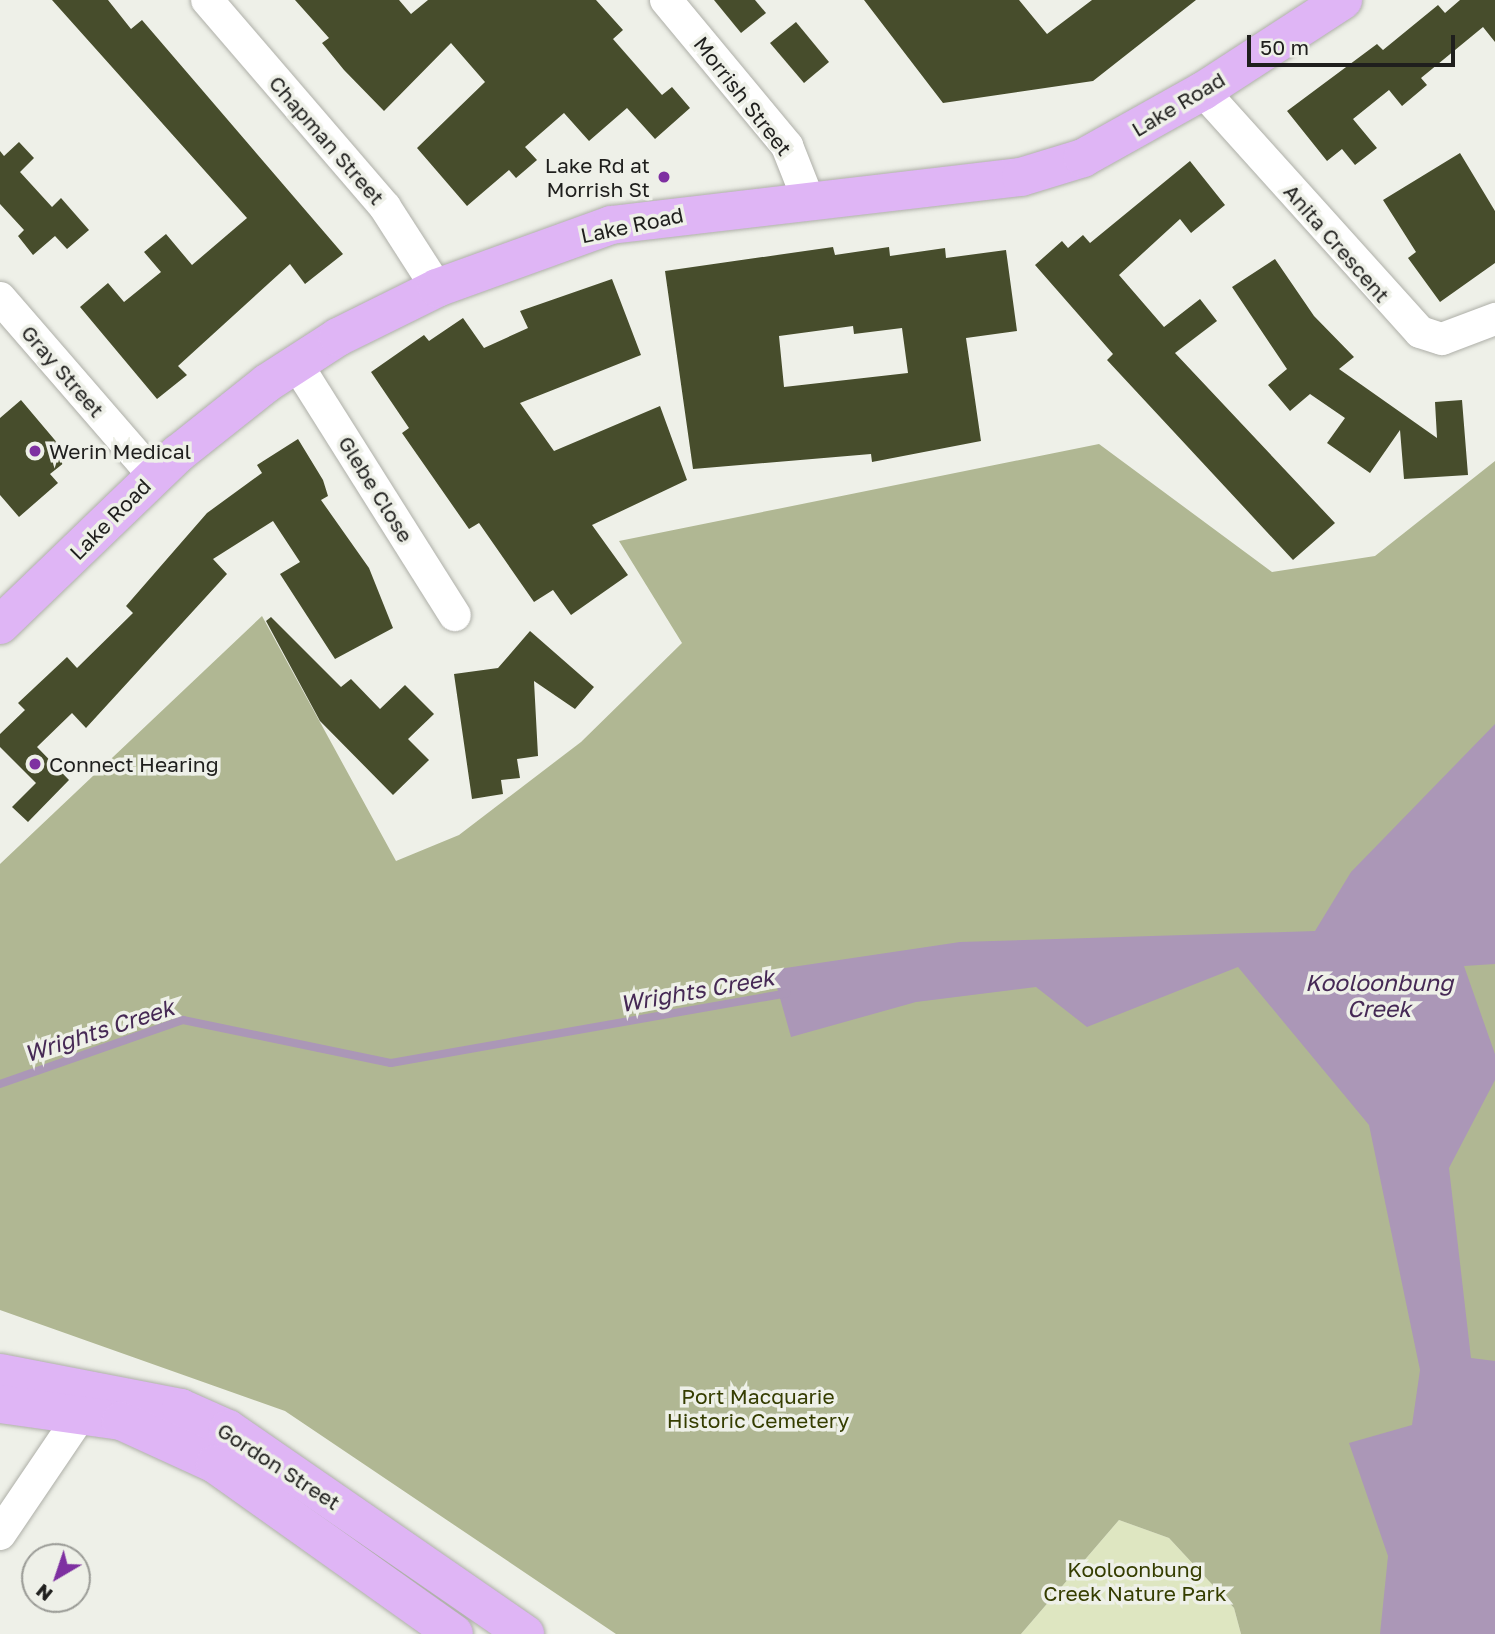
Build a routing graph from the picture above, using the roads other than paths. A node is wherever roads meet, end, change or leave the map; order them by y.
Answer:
1 (207, 0) edge
2 (666, 0) edge
3 (1343, 0) edge
4 (1203, 91) junction
5 (808, 199) junction
6 (437, 288) junction
7 (0, 298) edge
8 (1495, 319) edge
9 (296, 363) junction
10 (154, 475) junction
11 (455, 615) dead end
12 (0, 625) edge
13 (0, 1373) edge
14 (0, 1404) edge
15 (80, 1416) junction
16 (0, 1534) edge
17 (454, 1634) edge
18 (525, 1634) edge

1 - 6 street, Chapman Street
2 - 5 street, Morrish Street
3 - 4 main road, Lake Road
4 - 5 main road, Lake Road
4 - 8 street, Anita Crescent
5 - 6 main road, Lake Road
6 - 9 main road, Lake Road
7 - 10 street, Gray Street
9 - 10 main road, Lake Road
9 - 11 street, Glebe Close
10 - 12 main road, Lake Road
13 - 18 main road, Gordon Street
14 - 15 main road, Gordon Street
15 - 16 street
15 - 17 main road, Gordon Street

